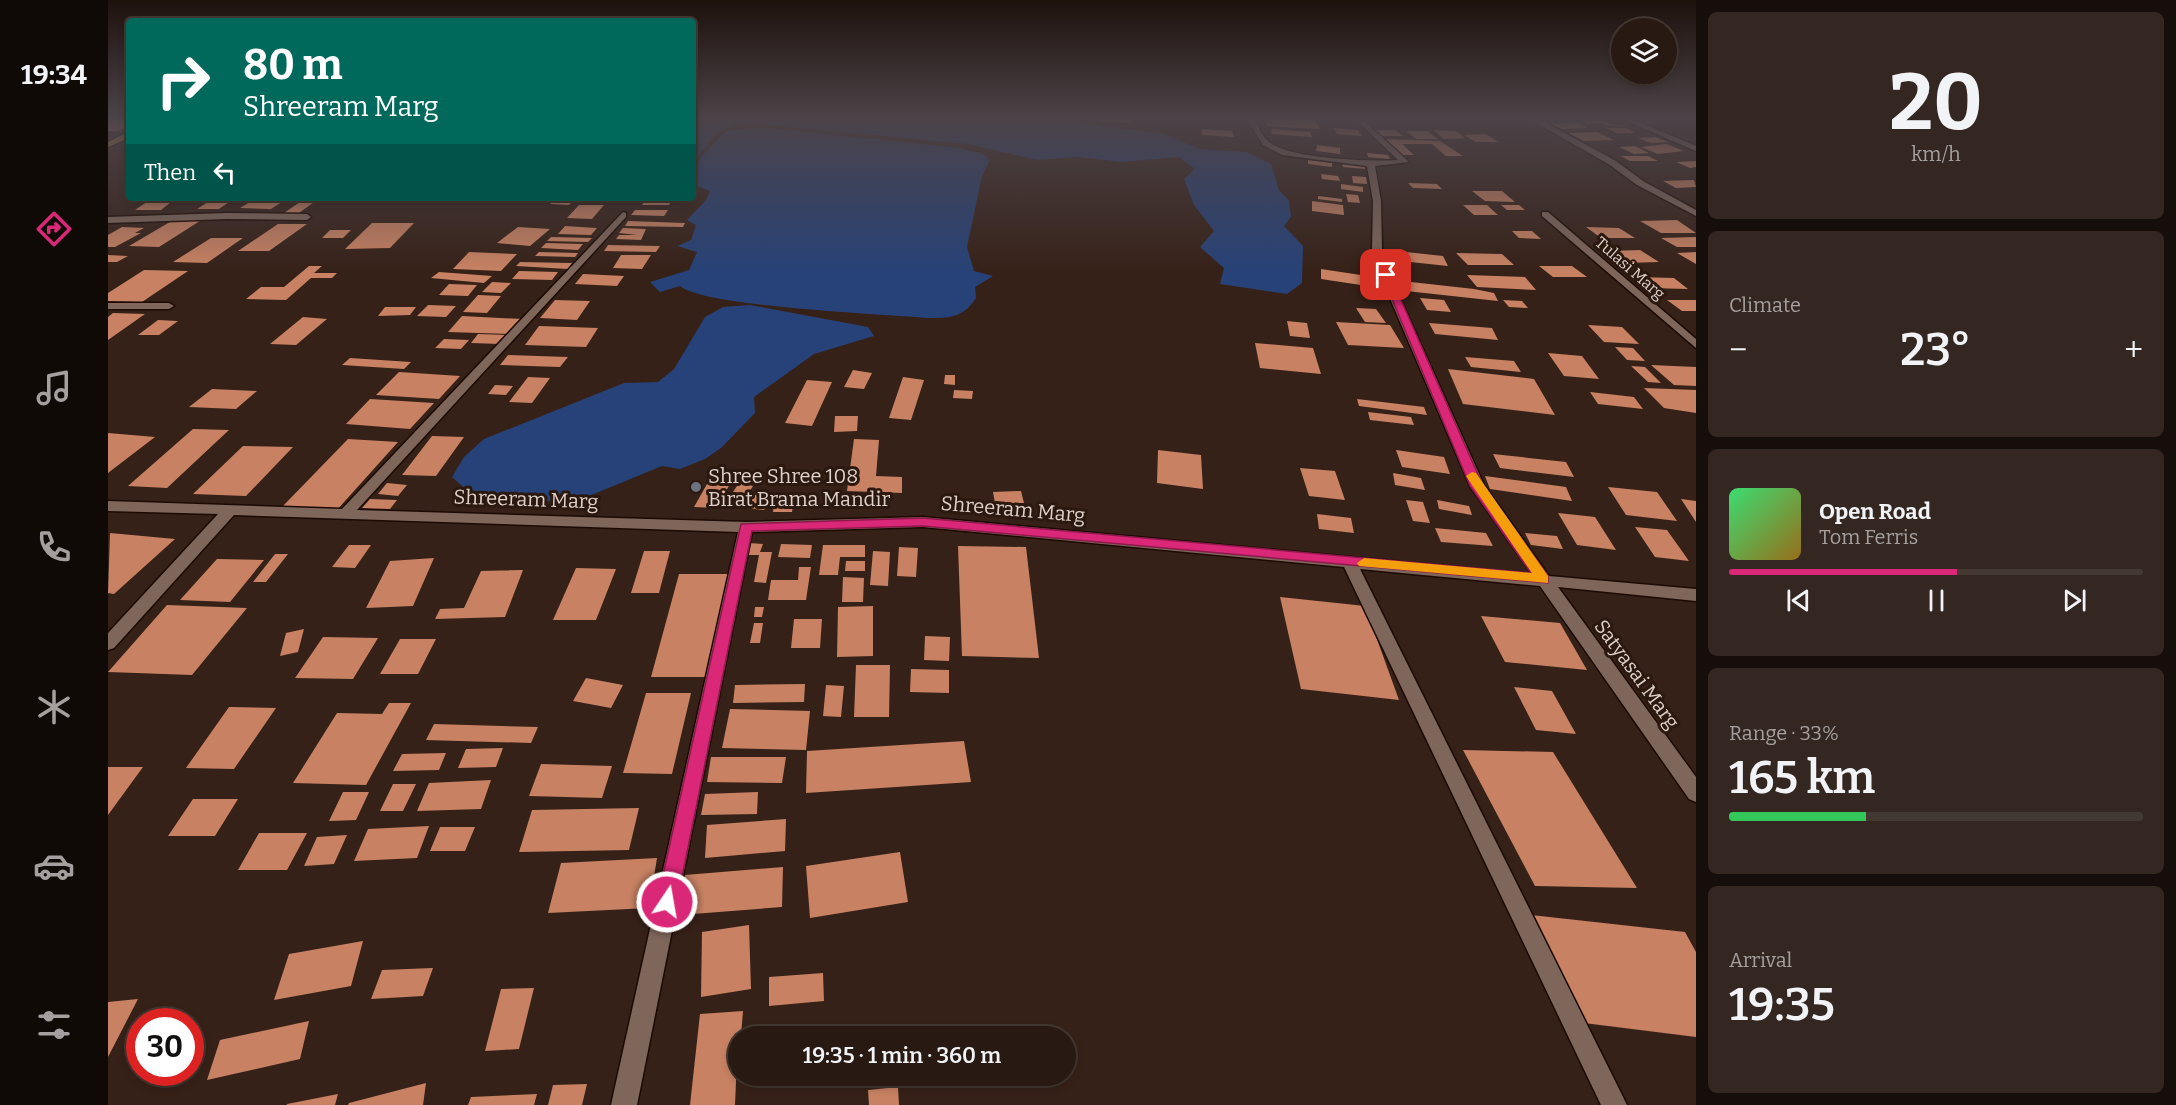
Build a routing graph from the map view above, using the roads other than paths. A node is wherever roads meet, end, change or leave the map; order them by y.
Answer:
1 (1372, 170) edge
2 (1622, 170) edge
3 (1696, 213) edge
4 (1545, 214) dead end
5 (623, 215) dead end
6 (307, 217) dead end
7 (108, 220) edge
8 (108, 306) edge
9 (169, 306) dead end
10 (1696, 345) edge
11 (108, 506) edge
12 (230, 510) junction
13 (346, 513) junction
14 (746, 527) junction
15 (1349, 561) junction
16 (1543, 579) junction
17 (1696, 596) edge
18 (108, 644) edge
19 (1696, 793) edge
20 (624, 1105) edge
21 (1614, 1105) edge

1 - 16 street, Satyasai Marg
2 - 3 street
4 - 10 street, Tulasi Marg
5 - 13 street
6 - 7 street
8 - 9 street
11 - 12 street, Shreeram Marg
12 - 13 street, Shreeram Marg
12 - 18 street
13 - 14 street, Shreeram Marg
14 - 15 street, Shreeram Marg
14 - 20 street
15 - 16 street, Shreeram Marg
15 - 21 street
16 - 17 street, Shreeram Marg
16 - 19 street, Satyasai Marg

